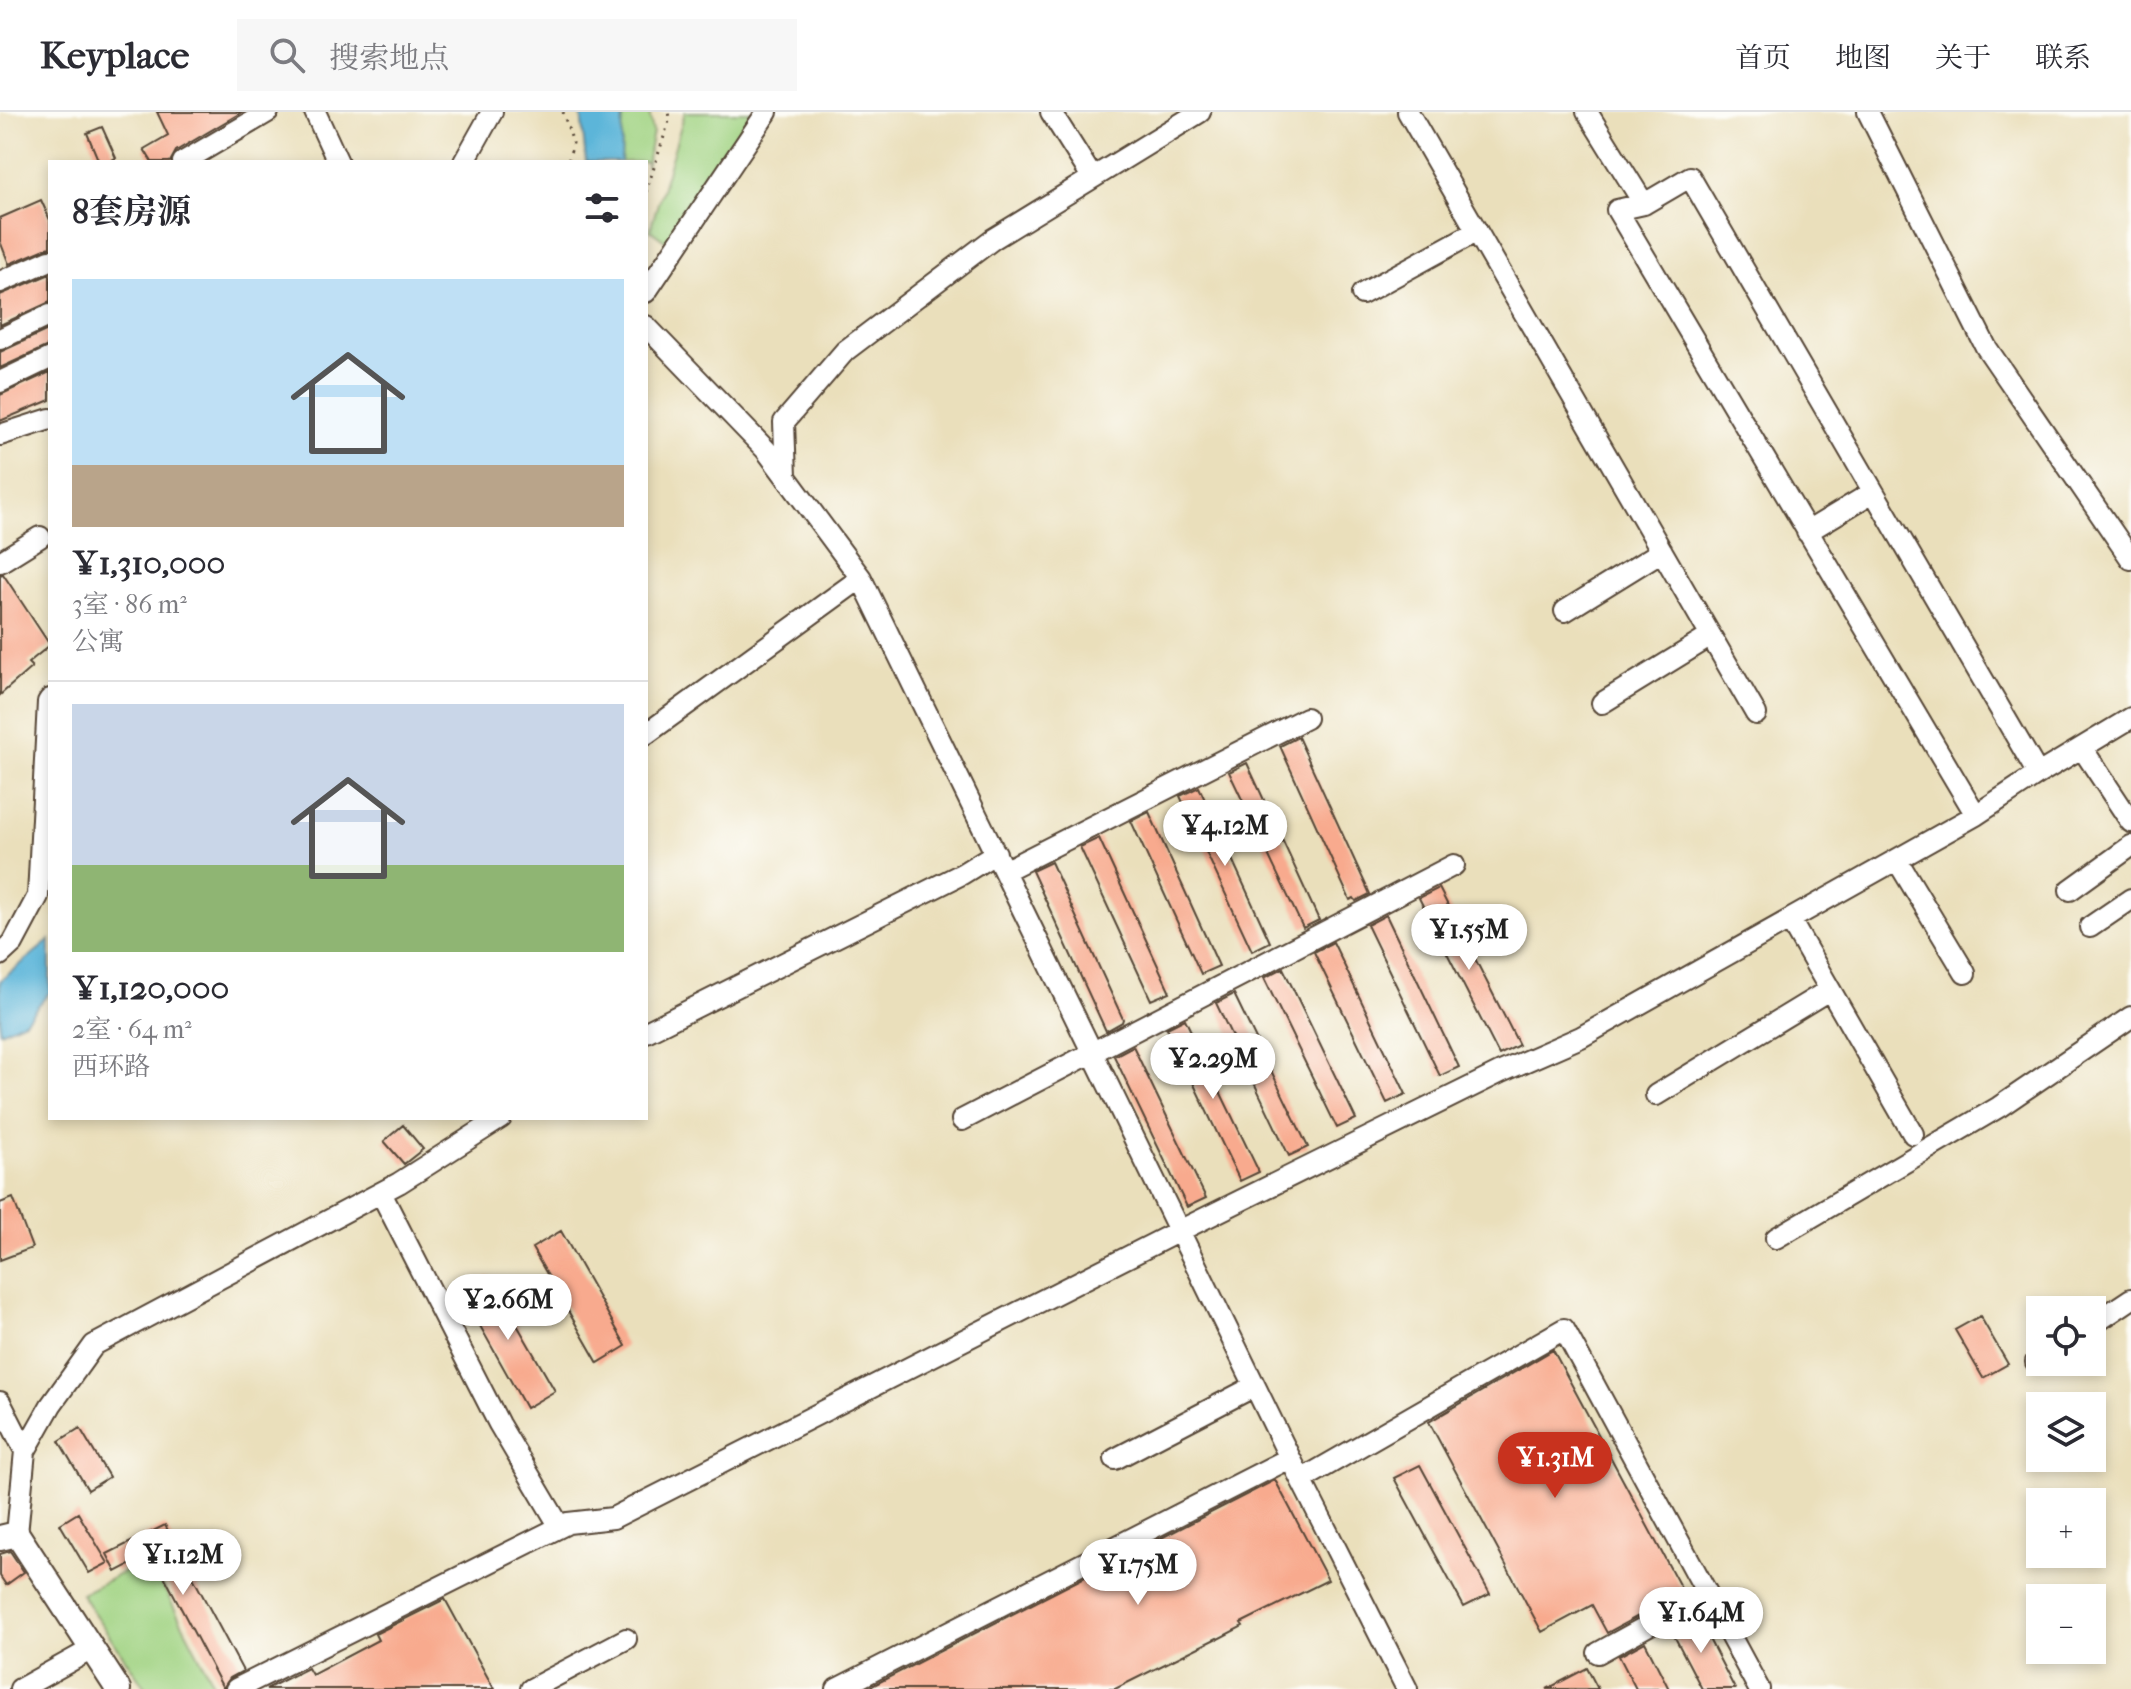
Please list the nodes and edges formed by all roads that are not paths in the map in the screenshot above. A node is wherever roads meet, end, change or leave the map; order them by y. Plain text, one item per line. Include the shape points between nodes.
1 (268, 112) edge
2 (315, 112) edge
3 (492, 112) edge
4 (767, 112) edge
5 (1051, 112) edge
6 (1200, 112) edge
7 (1408, 112) edge
8 (1587, 112) edge
9 (1868, 112) edge
10 (186, 160) edge
11 (337, 160) edge
12 (465, 160) edge
13 (1092, 177) junction
14 (1644, 204) junction
15 (1477, 231) junction
16 (48, 261) edge
17 (0, 282) edge
18 (648, 289) edge
19 (1362, 294) dead end
20 (48, 316) edge
21 (648, 328) edge
22 (0, 339) edge
23 (48, 359) edge
24 (0, 382) edge
25 (48, 420) edge
26 (0, 435) edge
27 (786, 476) junction
28 (1873, 492) junction
29 (1807, 532) junction
30 (40, 537) dead end
31 (1662, 551) junction
32 (2131, 559) edge
33 (0, 562) edge
34 (861, 578) junction
35 (1565, 611) dead end
36 (1711, 636) junction
37 (48, 702) edge
38 (1602, 703) dead end
39 (1756, 714) dead end
40 (1306, 718) dead end
41 (2131, 718) edge
42 (648, 733) edge
43 (2082, 748) junction
44 (2038, 774) junction
45 (1976, 815) junction
46 (2131, 822) edge
47 (2131, 846) edge
48 (1897, 860) junction
49 (1000, 862) junction
50 (1454, 865) dead end
51 (2070, 890) dead end
52 (2131, 899) edge
53 (1790, 920) junction
54 (2090, 927) dead end
55 (0, 955) edge
56 (1965, 973) dead end
57 (1829, 990) junction
58 (2131, 1017) edge
59 (648, 1031) edge
60 (1093, 1054) junction
61 (1656, 1095) dead end
62 (498, 1120) edge
63 (962, 1120) dead end
64 (1913, 1134) dead end
65 (381, 1193) junction
66 (1179, 1231) junction
67 (1776, 1238) dead end
68 (2131, 1299) edge
69 (2106, 1316) edge
70 (1255, 1386) junction
71 (0, 1402) edge
72 (25, 1451) junction
73 (1290, 1458) junction
74 (1115, 1459) dead end
75 (1301, 1480) junction
76 (560, 1527) junction
77 (8, 1536) edge
78 (1707, 1593) junction
79 (626, 1639) dead end
80 (92, 1649) junction
81 (1598, 1653) dead end
82 (20, 1689) edge
83 (118, 1689) edge
84 (236, 1689) edge
85 (531, 1689) edge
86 (837, 1689) edge
87 (1407, 1689) edge
88 (1759, 1689) edge

1 - 10 street
2 - 11 street
3 - 12 street
4 - 18 street
5 - 13 street
6 - 13 street
7 - 15 street
8 - 14 street
9 - 32 street via 1986,347
13 - 27 street via 993,239 845,351 784,422
14 - 28 street via 1690,177
14 - 29 street via 1617,210
15 - 19 street
15 - 31 street
16 - 17 street
20 - 22 street
21 - 27 street
23 - 24 street
25 - 26 street
27 - 34 street
28 - 29 street
28 - 44 street
29 - 45 street
30 - 33 street
31 - 35 street
31 - 36 street
34 - 42 street
34 - 49 street
36 - 38 street
36 - 39 street
37 - 55 street via 38,896 13,943
40 - 49 street
41 - 43 street
43 - 44 street
43 - 46 street
44 - 45 street
45 - 48 street
47 - 51 street
48 - 53 street
48 - 56 street
49 - 59 street via 962,874
49 - 60 street
50 - 60 street
52 - 54 street
53 - 57 street
53 - 66 street via 1581,1037
57 - 61 street
57 - 64 street
58 - 67 street via 1999,1107
60 - 63 street
60 - 66 street
62 - 65 street
65 - 72 street via 94,1345
65 - 76 street via 499,1424
66 - 70 street
66 - 76 street via 613,1518
68 - 69 street
70 - 73 street
70 - 74 street
71 - 72 street
72 - 77 street
73 - 75 street
73 - 86 street
75 - 78 street via 1564,1329
75 - 87 street
76 - 84 street
77 - 80 main road
78 - 81 street
78 - 88 street
79 - 85 street
80 - 82 street
80 - 83 main road

